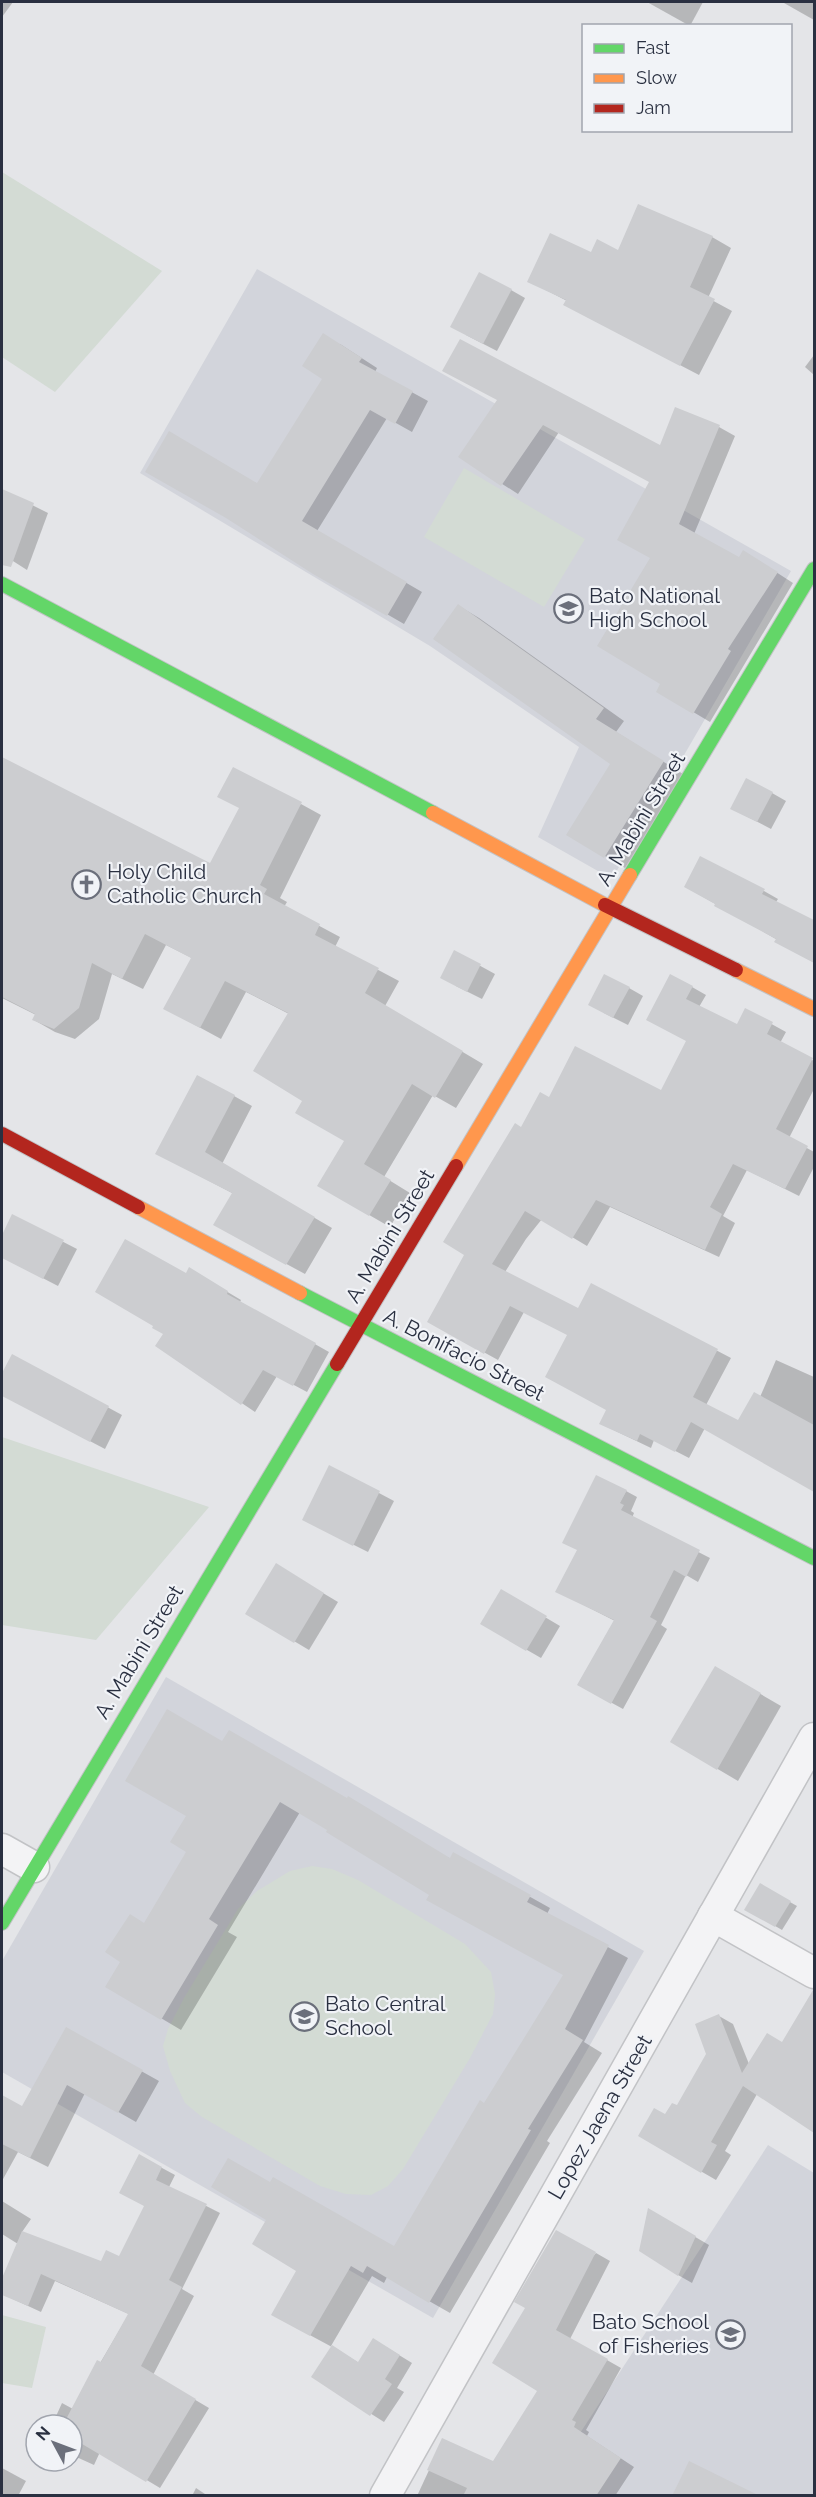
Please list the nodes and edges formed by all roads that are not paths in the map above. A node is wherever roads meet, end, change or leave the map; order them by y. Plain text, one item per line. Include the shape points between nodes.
1 (814, 570) edge
2 (2, 584) edge
3 (612, 908) junction
4 (814, 1009) edge
5 (2, 1134) edge
6 (361, 1326) junction
7 (814, 1558) edge
8 (814, 1738) edge
9 (2, 1849) edge
10 (34, 1867) junction
11 (713, 1916) junction
12 (2, 1923) edge
13 (814, 1973) edge
14 (385, 2496) edge

1 - 3 street, A. Mabini Street
2 - 3 street
3 - 4 street
3 - 6 street, A. Mabini Street
5 - 6 street, A. Bonifacio Street
6 - 7 street, A. Bonifacio Street
6 - 10 street, A. Mabini Street
8 - 11 street, Lopez Jaena Street
9 - 10 street
10 - 12 street, A. Mabini Street
11 - 13 street
11 - 14 street, Lopez Jaena Street

